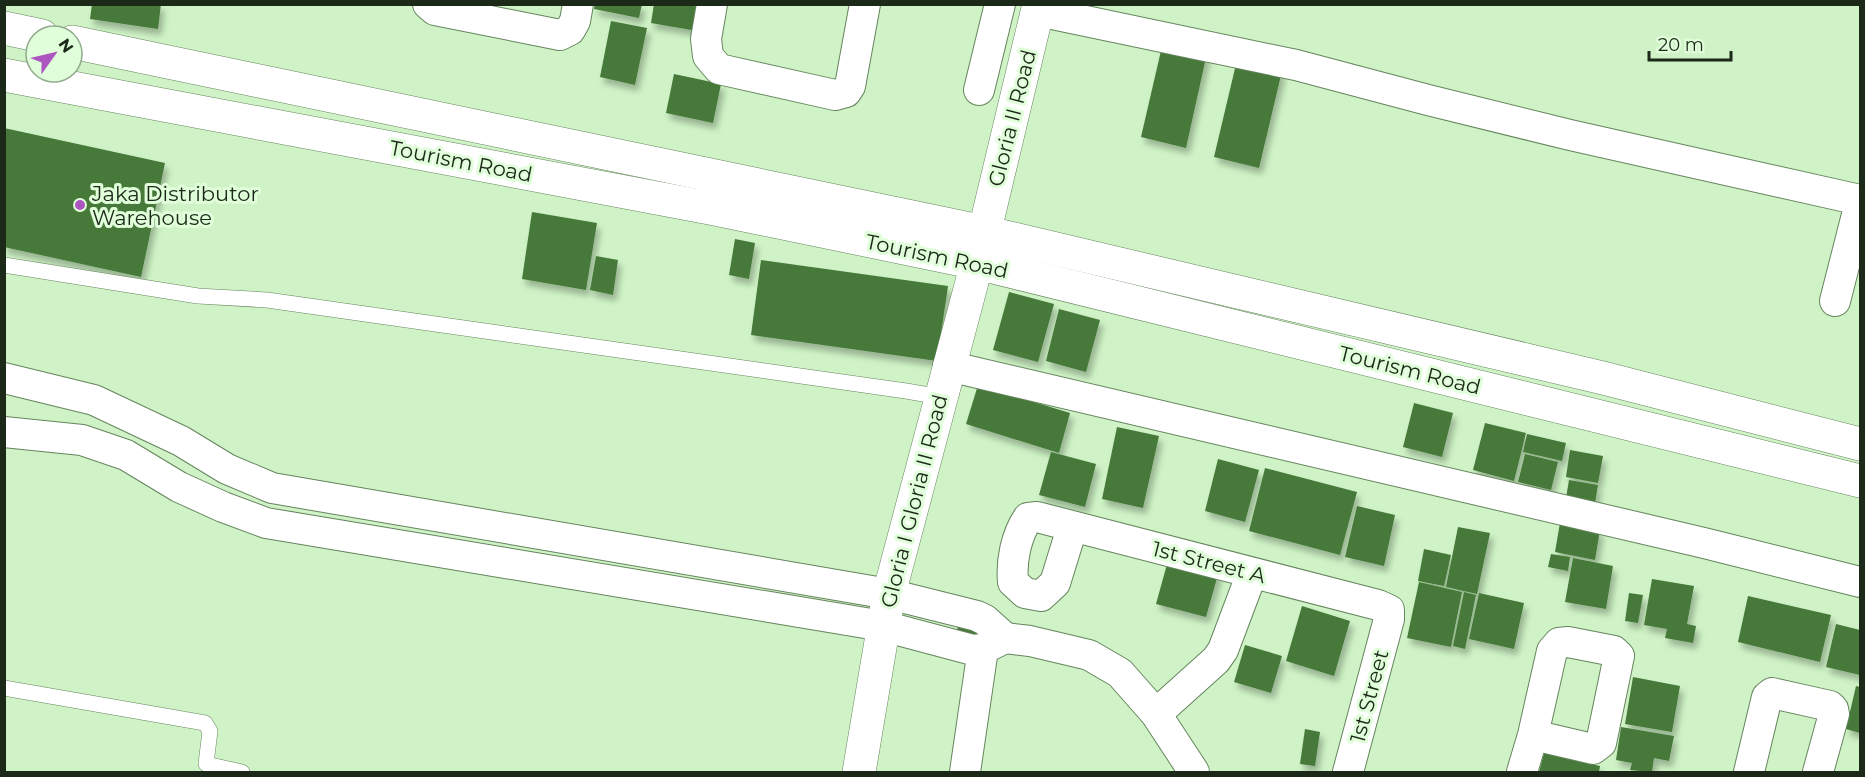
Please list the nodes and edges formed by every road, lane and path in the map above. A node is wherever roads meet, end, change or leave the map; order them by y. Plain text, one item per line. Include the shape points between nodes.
1 (578, 4) edge
2 (712, 4) edge
3 (865, 4) edge
4 (1000, 4) edge
5 (431, 7) edge
6 (1039, 8) edge
7 (4, 28) edge
8 (24, 32) edge
9 (84, 44) edge
10 (4, 75) edge
11 (979, 90) dead end
12 (1860, 201) edge
13 (984, 232) junction
14 (977, 263) junction
15 (4, 265) edge
16 (1835, 301) dead end
17 (948, 366) junction
18 (4, 378) edge
19 (941, 398) junction
20 (94, 400) junction
21 (4, 432) edge
22 (82, 440) junction
23 (1860, 444) edge
24 (1860, 481) edge
25 (1072, 528) junction
26 (1252, 573) junction
27 (1860, 582) edge
28 (889, 594) junction
29 (943, 608) junction
30 (1389, 619) joint
31 (883, 626) junction
32 (939, 641) junction
33 (994, 644) junction
34 (4, 688) edge
35 (1156, 714) junction
36 (1533, 735) junction
37 (242, 772) edge
38 (859, 772) edge
39 (965, 772) edge
40 (1194, 772) edge
41 (1348, 772) edge
42 (1522, 772) edge
43 (1749, 772) edge
44 (1818, 772) edge

1 - 5 street via 570,30 560,35
2 - 3 street via 706,39 708,56 719,69 835,95 846,92 850,86
4 - 11 street
6 - 12 street via 1296,65 1570,135
6 - 13 main road, Gloria II Road
7 - 8 main road
9 - 13 main road, Tourism Road
10 - 14 main road, Tourism Road via 710,208
12 - 16 street
13 - 14 main road, Gloria I Gloria II Road
13 - 23 main road, Tourism Road via 1603,378
14 - 17 main road, Gloria I Gloria II Road
14 - 24 main road, Tourism Road
15 - 19 lane via 198,296 267,300
17 - 19 main road, Gloria I Gloria II Road
17 - 27 street
18 - 20 street
19 - 28 main road, Gloria I Gloria II Road
20 - 22 street
20 - 28 street via 272,488
21 - 22 street
22 - 31 street via 126,454 179,487 266,523
25 - 25 street, 1st Street A via 1028,518 1012,566 1013,582 1025,593 1041,596 1055,583
25 - 26 street, 1st Street A
26 - 30 street, 1st Street A via 1378,605 1389,610
26 - 35 street via 1223,650
28 - 29 street
28 - 31 main road, Gloria I Gloria II Road
29 - 32 street
29 - 33 street via 985,620
30 - 41 street, 1st Street
31 - 32 street
31 - 38 main road, Gloria I Gloria II Road
32 - 33 street via 973,650
33 - 35 street via 1030,641 1089,655 1120,673
33 - 39 street
34 - 37 lane via 206,723 210,731 206,764
35 - 40 street
36 - 36 street via 1552,651 1559,643 1614,651 1619,656 1601,743 1593,749
36 - 42 street
43 - 44 street via 1767,697 1772,693 1833,709

